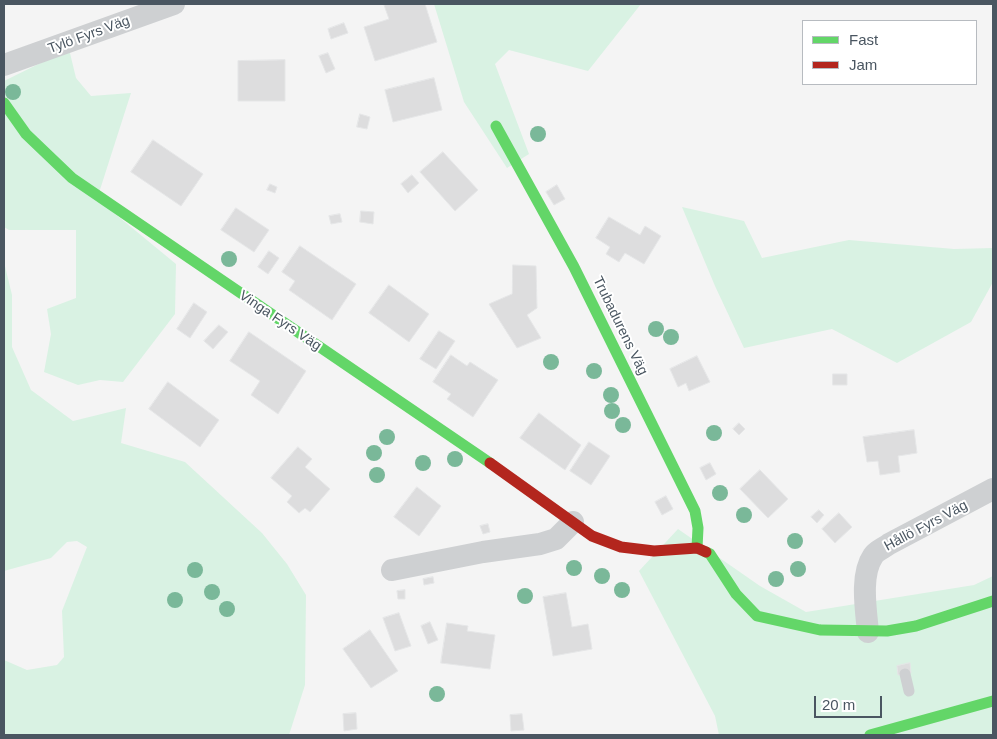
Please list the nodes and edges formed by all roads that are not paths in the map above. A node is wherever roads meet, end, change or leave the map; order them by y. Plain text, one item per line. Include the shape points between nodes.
1 (174, 4) edge
2 (4, 65) edge
3 (4, 102) edge
4 (496, 126) dead end
5 (993, 489) edge
6 (573, 522) junction
7 (697, 548) junction
8 (392, 570) dead end
9 (993, 601) edge
10 (868, 632) junction
11 (905, 674) dead end
12 (909, 691) dead end
13 (993, 701) edge
14 (870, 735) edge

1 - 2 street, Tylö Fyrs Väg
3 - 6 street, Vinga Fyrs Väg via 16,124 72,178
4 - 7 street, Trubadurens Väg via 574,267 695,511
5 - 10 street, Hållö Fyrs Väg via 873,555 866,583
6 - 7 street, Vinga Fyrs Väg via 592,536 621,547 654,551
6 - 8 street via 556,540
7 - 10 street via 710,554 736,594 757,616 820,630
9 - 10 street via 916,626
11 - 12 lane
13 - 14 street

